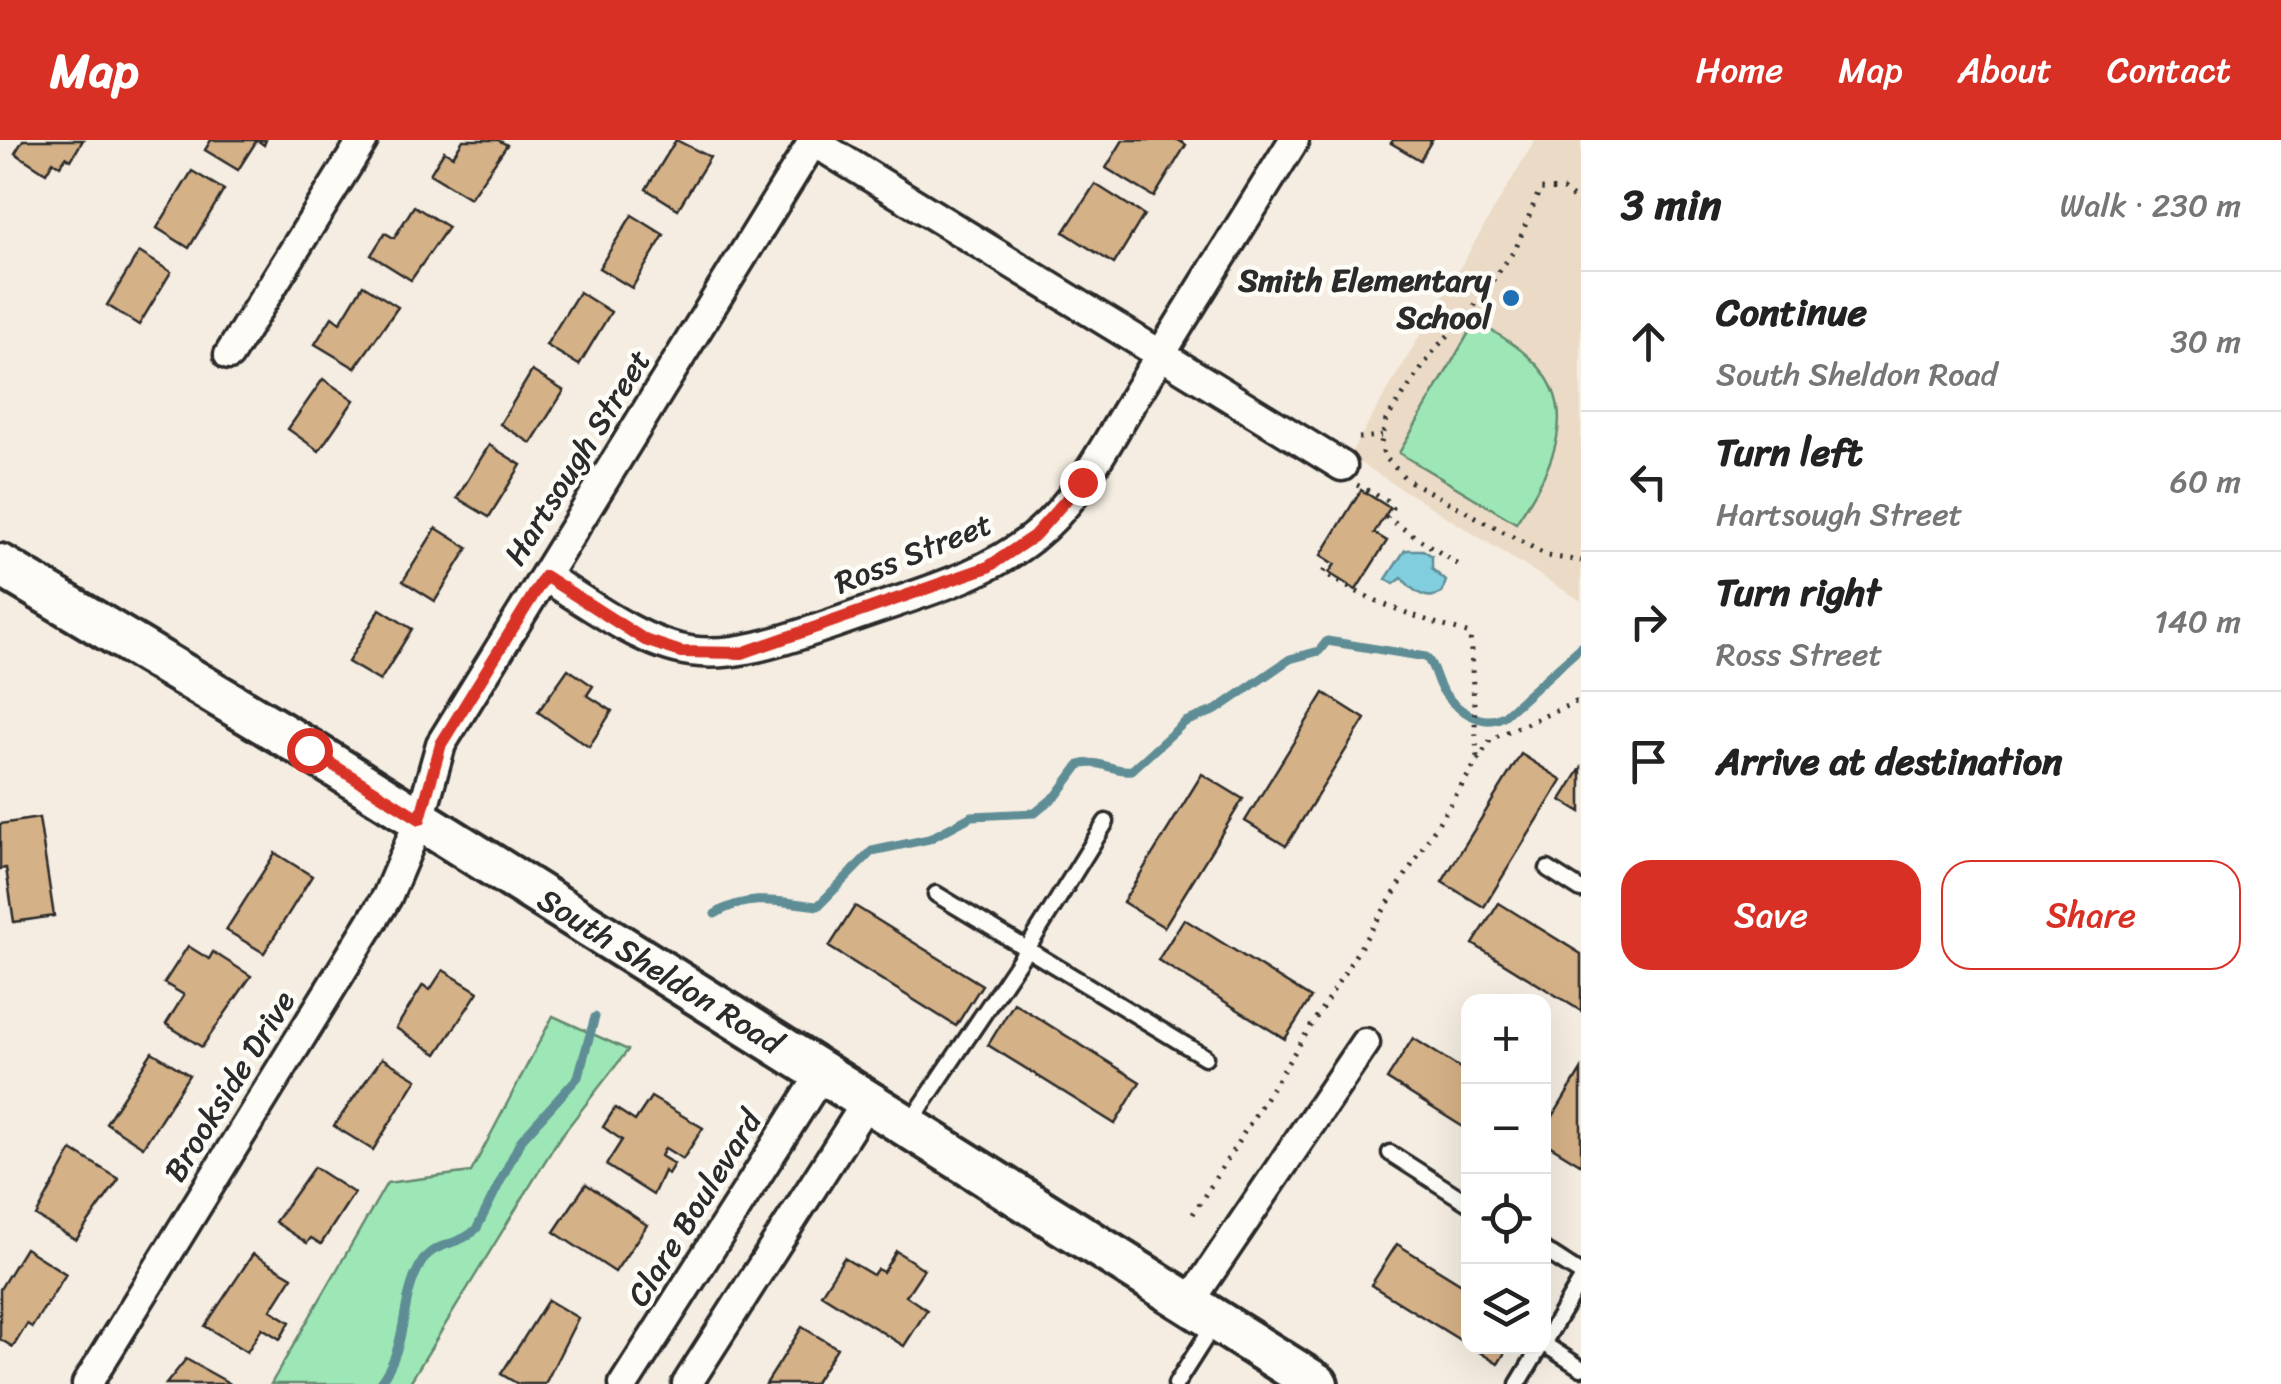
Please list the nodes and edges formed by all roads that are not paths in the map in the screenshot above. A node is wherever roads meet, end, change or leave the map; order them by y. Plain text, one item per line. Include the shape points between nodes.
1 (362, 140) edge
2 (1294, 140) edge
3 (813, 141) edge
4 (229, 355) dead end
5 (1160, 355) junction
6 (1348, 475) road end
7 (0, 564) edge
8 (545, 576) junction
9 (420, 819) junction
10 (1106, 822) dead end
11 (1548, 870) dead end
12 (1581, 890) edge
13 (936, 894) dead end
14 (1028, 949) junction
15 (1366, 1043) dead end
16 (1205, 1057) dead end
17 (824, 1070) junction
18 (868, 1100) junction
19 (907, 1126) junction
20 (1390, 1153) dead end
21 (1461, 1198) edge
22 (1551, 1255) edge
23 (1581, 1277) edge
24 (1202, 1312) junction
25 (1551, 1330) edge
26 (1551, 1349) edge
27 (1537, 1354) edge
28 (1581, 1368) edge
29 (87, 1384) edge
30 (624, 1384) edge
31 (687, 1384) edge
32 (1176, 1384) edge
33 (1317, 1384) edge
34 (1518, 1384) edge

1 - 4 street
2 - 5 street, Ross Street
3 - 5 street
3 - 8 street, Hartsough Street
5 - 6 street
5 - 8 street, Ross Street via 1060,511 1012,553 945,584 764,648 719,656 645,640
7 - 9 main road, South Sheldon Road
8 - 9 street, Hartsough Street via 441,744
9 - 17 main road, South Sheldon Road
9 - 29 street, Brookside Drive via 387,896
10 - 14 lane
11 - 12 lane
13 - 14 lane
14 - 16 lane
14 - 19 lane
15 - 24 street
17 - 18 main road, South Sheldon Road
17 - 30 street, Clare Boulevard
18 - 19 main road, South Sheldon Road
18 - 31 street
19 - 24 main road, South Sheldon Road
20 - 21 lane
22 - 23 lane
23 - 25 lane
24 - 32 lane
24 - 33 main road, South Sheldon Road
26 - 28 lane
27 - 34 lane

